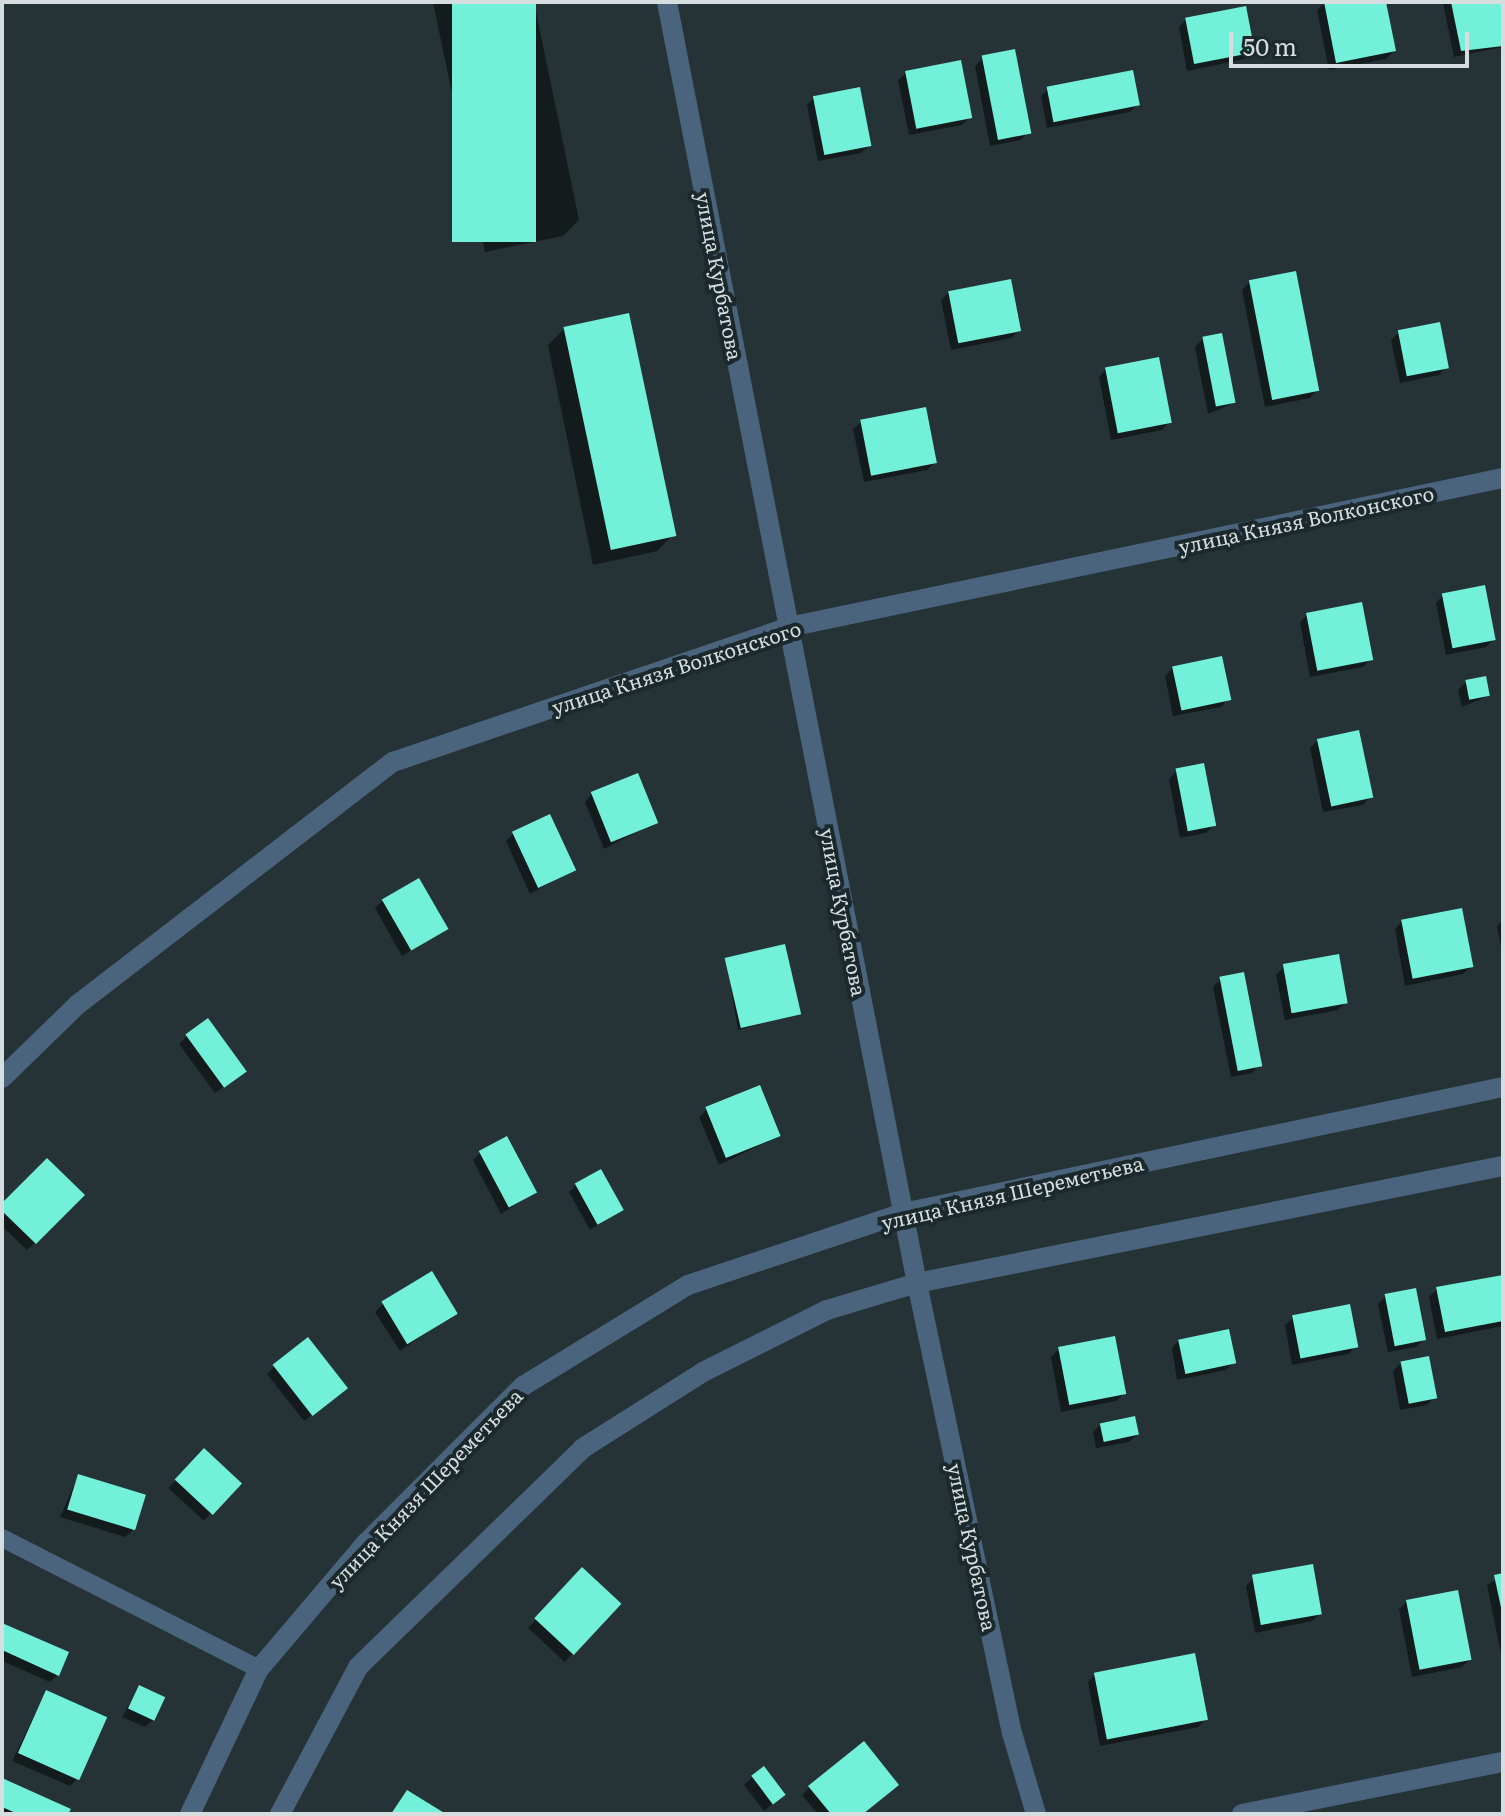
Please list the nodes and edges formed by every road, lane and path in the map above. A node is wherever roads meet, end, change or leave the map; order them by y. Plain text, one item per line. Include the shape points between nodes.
1 (674, 3) edge
2 (1503, 478) edge
3 (789, 627) junction
4 (2, 1078) edge
5 (1503, 1087) edge
6 (1503, 1166) edge
7 (903, 1213) junction
8 (917, 1283) junction
9 (2, 1538) edge
10 (259, 1669) junction
11 (1503, 1762) edge
12 (190, 1814) edge
13 (280, 1814) edge
14 (1036, 1814) edge
15 (1242, 1814) edge

1 - 3 street, улица Курбатова
2 - 3 street, улица Князя Волконского
3 - 4 street, улица Князя Волконского via 393,762 77,1005
3 - 7 street, улица Курбатова
5 - 7 street, улица Князя Шереметьева
6 - 8 street
7 - 8 street, улица Курбатова
7 - 10 street, улица Князя Шереметьева via 688,1285 523,1386 366,1543
8 - 13 street via 827,1310 730,1358 583,1448 358,1667
8 - 14 street, улица Курбатова via 1012,1733
9 - 10 lane
10 - 12 street, улица Князя Шереметьева
11 - 15 street

